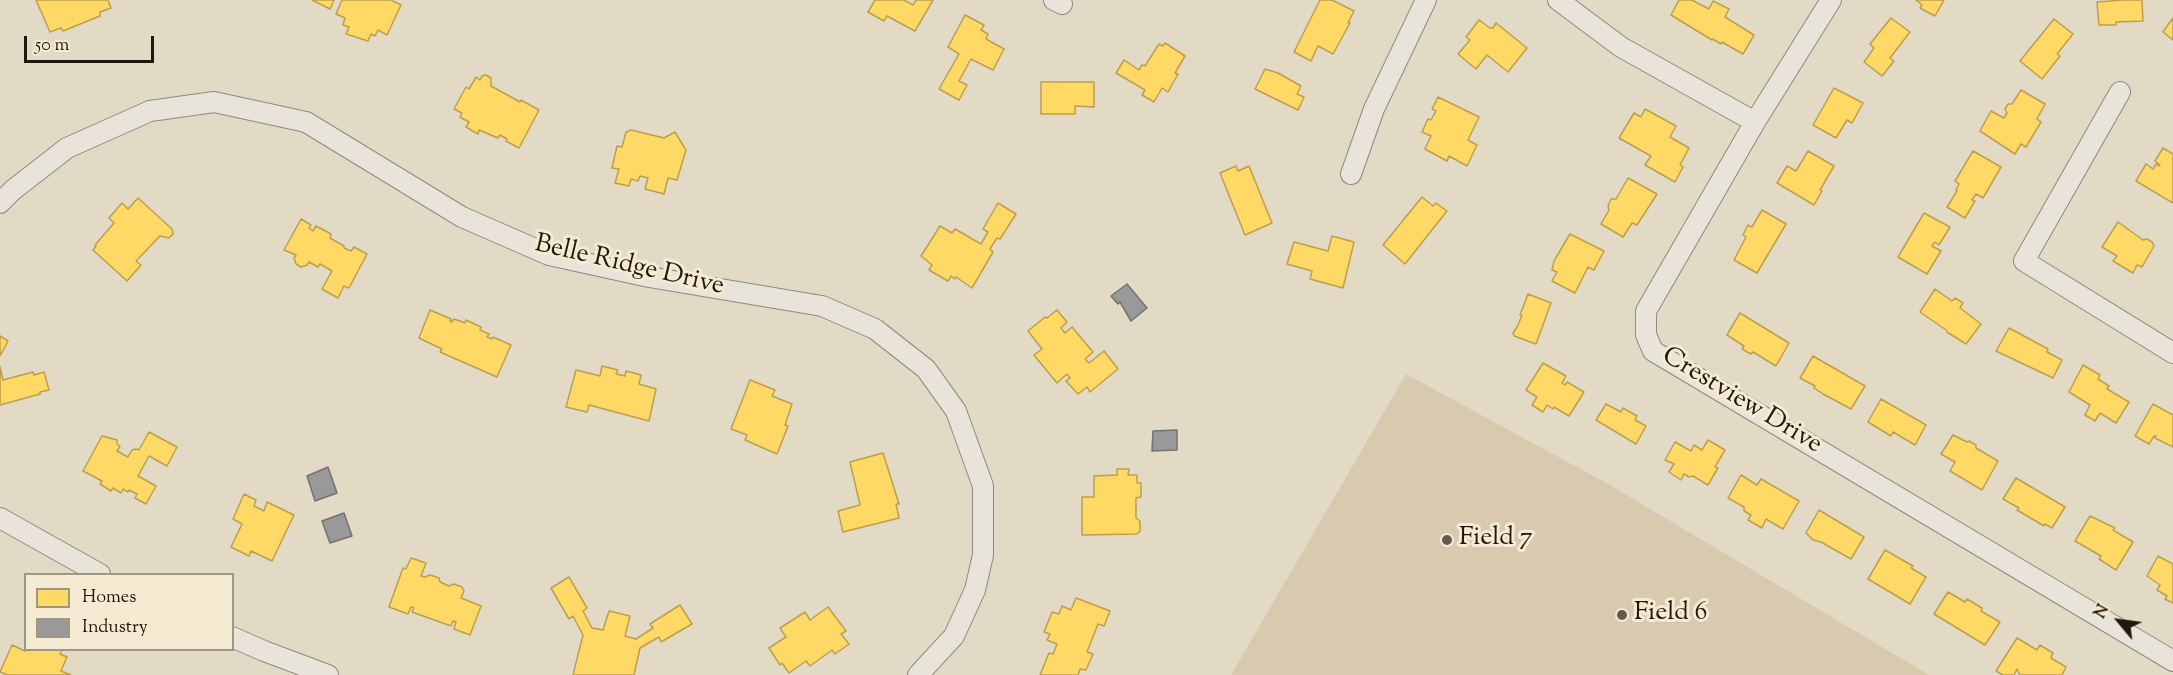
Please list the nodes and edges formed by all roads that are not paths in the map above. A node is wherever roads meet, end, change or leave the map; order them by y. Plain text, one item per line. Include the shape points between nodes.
1 (1426, 0) edge
2 (1558, 0) edge
3 (1831, 0) edge
4 (2120, 92) dead end
5 (1755, 122) junction
6 (1351, 174) dead end
7 (0, 203) edge
8 (2173, 353) edge
9 (0, 518) edge
10 (98, 573) edge
11 (234, 638) edge
12 (2173, 662) edge
13 (328, 675) edge
14 (918, 675) edge

1 - 6 street via 1374,109
2 - 5 street via 1621,47
3 - 5 street, Crestview Drive
4 - 8 street via 2024,261
5 - 12 street, Crestview Drive via 1646,311 1647,335 1653,351
7 - 14 street, Belle Ridge Drive via 67,148 150,111 214,102 306,122 462,217 549,255 648,277 822,306 875,329 926,369 956,411 983,486 983,555 975,590 954,636
9 - 10 street
11 - 13 street

